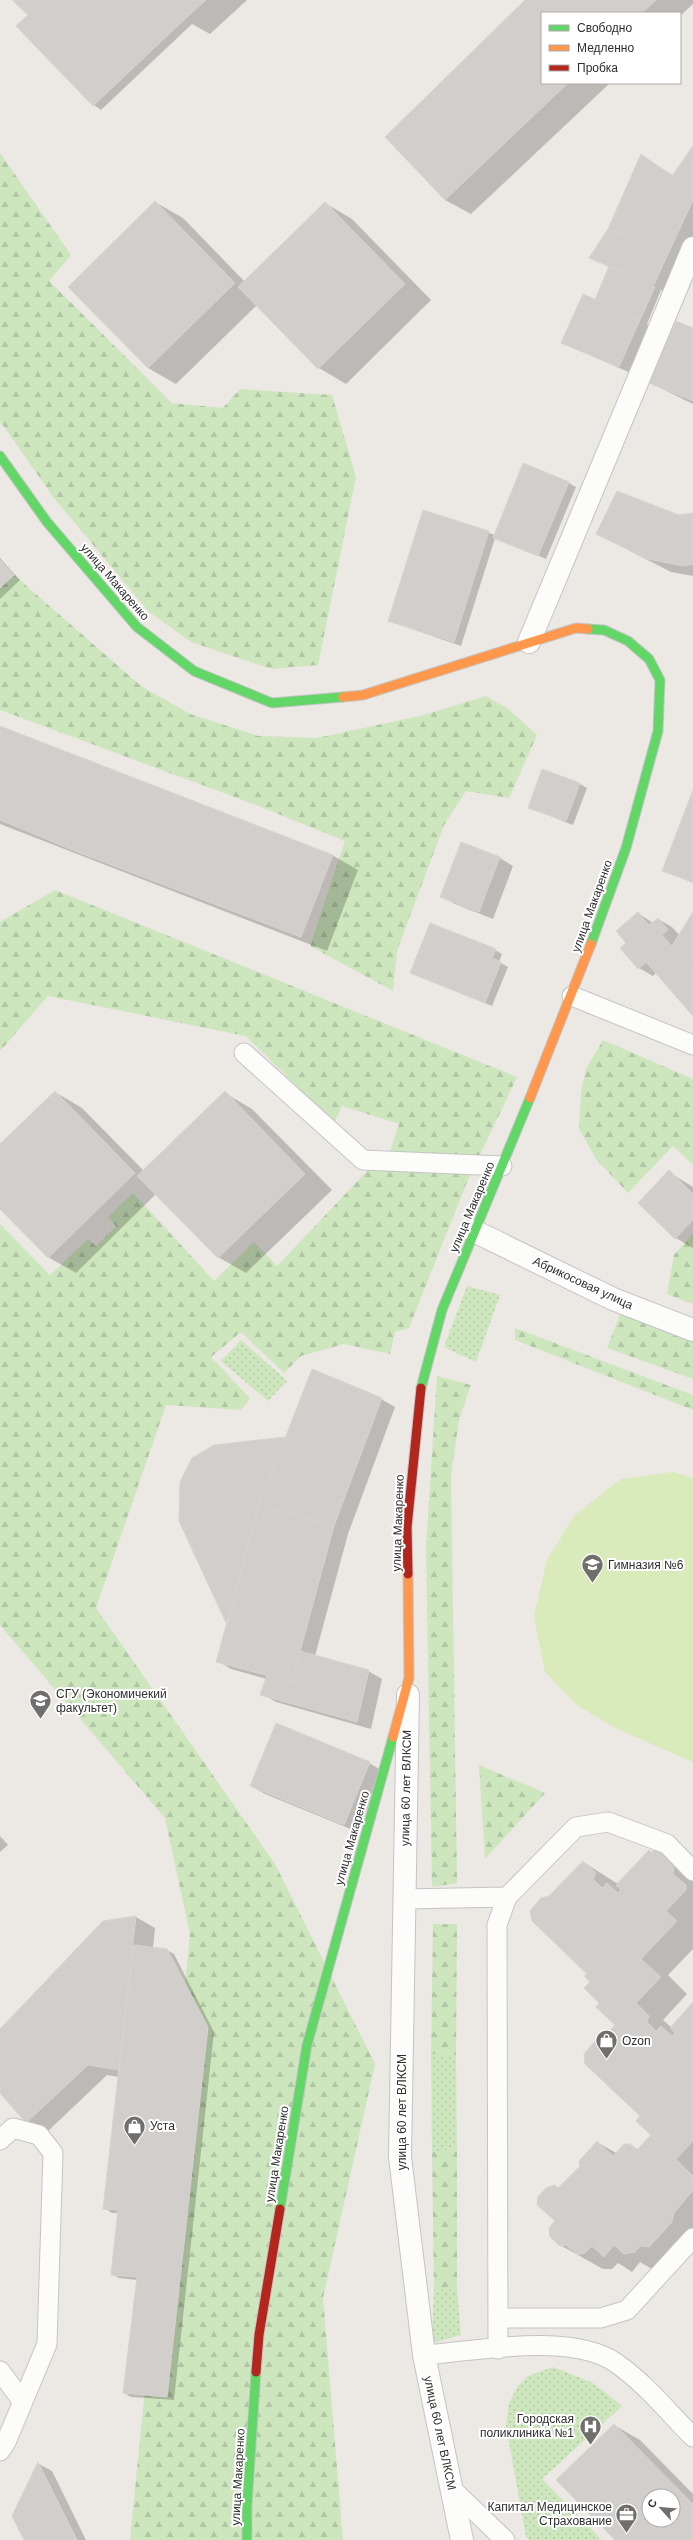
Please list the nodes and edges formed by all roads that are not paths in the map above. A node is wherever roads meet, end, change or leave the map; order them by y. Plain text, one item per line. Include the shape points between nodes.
1 (693, 248) edge
2 (0, 456) edge
3 (529, 642) junction
4 (572, 996) junction
5 (693, 1045) edge
6 (244, 1053) dead end
7 (502, 1166) junction
8 (474, 1231) junction
9 (693, 1330) edge
10 (408, 1678) junction
11 (693, 1871) edge
12 (508, 1898) junction
13 (404, 1899) junction
14 (0, 2140) edge
15 (693, 2238) edge
16 (498, 2318) junction
17 (498, 2349) junction
18 (424, 2355) junction
19 (0, 2371) edge
20 (23, 2402) junction
21 (693, 2437) edge
22 (0, 2452) edge
23 (453, 2490) junction
24 (247, 2540) edge
25 (462, 2540) edge
26 (505, 2540) edge

1 - 3 street
2 - 3 street, улица Макаренко via 47,522 137,627 194,671 272,703 364,695
3 - 4 street, улица Макаренко via 576,628 604,630 628,640 644,654 660,680 661,702 656,738 626,848
4 - 5 lane
4 - 7 street, улица Макаренко
6 - 7 lane via 363,1160
7 - 8 street, улица Макаренко
8 - 9 street, Абрикосовая улица via 613,1299
8 - 10 street, улица Макаренко via 442,1310 418,1403 407,1527
10 - 13 street, улица 60 лет ВЛКСМ
10 - 24 street, улица Макаренко via 306,2045 259,2335 247,2505
11 - 12 lane via 667,1844 608,1822 576,1827
12 - 13 lane
12 - 16 lane via 497,1925
13 - 18 street, улица 60 лет ВЛКСМ via 400,2157
14 - 20 lane via 13,2128 39,2135 53,2153 47,2344
15 - 16 lane via 627,2310 601,2318
16 - 17 lane
17 - 18 lane
17 - 21 lane via 542,2345 586,2350 615,2363
18 - 23 street, улица 60 лет ВЛКСМ
19 - 20 lane
20 - 22 lane
23 - 25 street, улица 60 лет ВЛКСМ
23 - 26 lane

